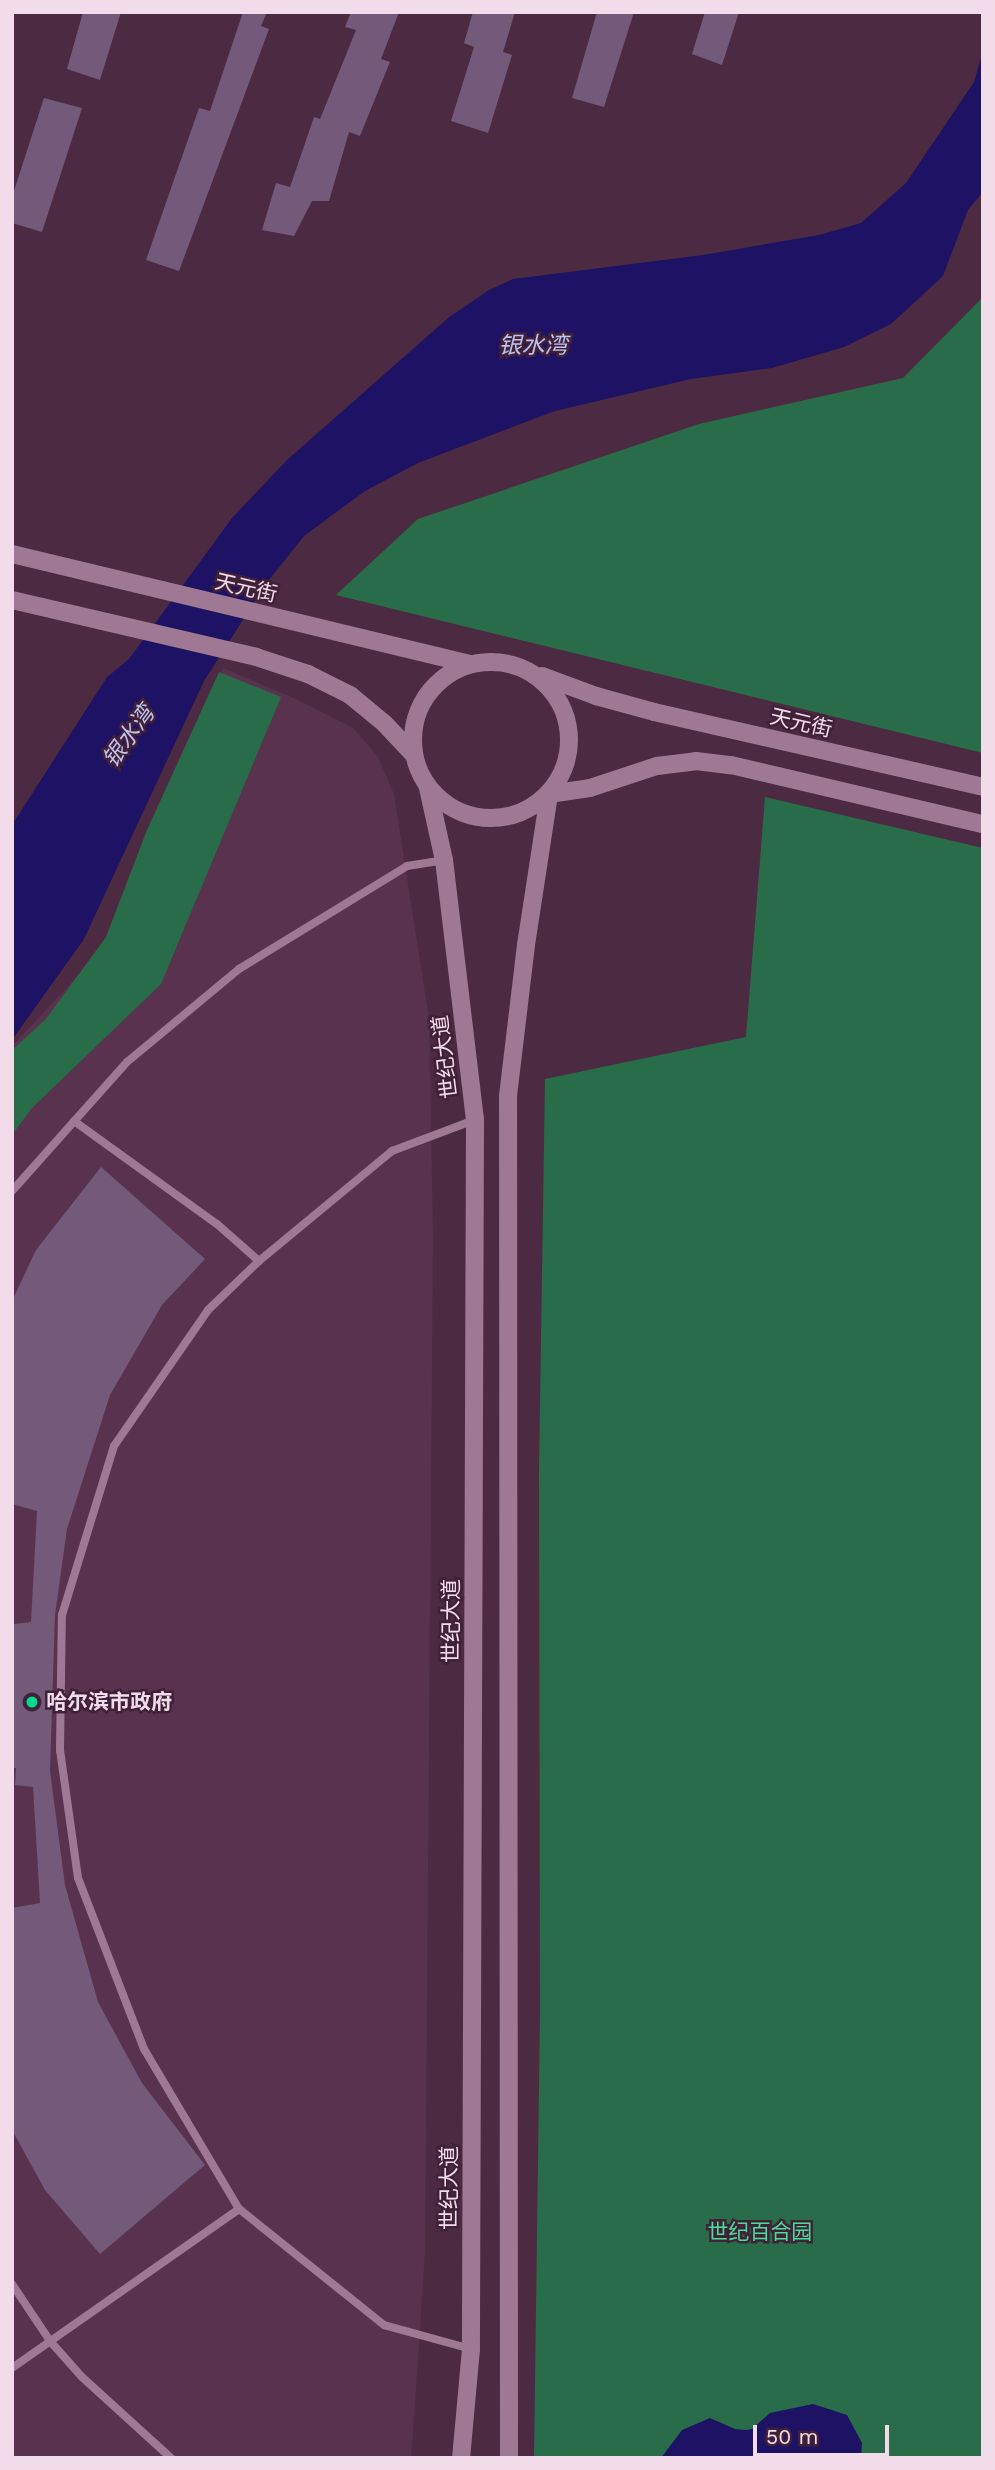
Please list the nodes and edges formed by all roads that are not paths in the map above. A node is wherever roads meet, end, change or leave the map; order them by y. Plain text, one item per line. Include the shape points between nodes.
1 (12, 554) edge
2 (12, 600) edge
3 (471, 664) junction
4 (532, 672) junction
5 (414, 755) junction
6 (983, 787) edge
7 (429, 788) junction
8 (549, 794) junction
9 (983, 824) edge
10 (444, 860) junction
11 (475, 1119) junction
12 (74, 1121) junction
13 (12, 1191) edge
14 (259, 1261) junction
15 (239, 2209) junction
16 (12, 2284) edge
17 (50, 2341) junction
18 (471, 2349) junction
19 (12, 2368) edge
20 (171, 2458) edge
21 (461, 2458) edge
22 (509, 2458) edge

1 - 3 main road, 天元街
2 - 5 main road via 256,657 308,674 350,695
3 - 4 main road via 492,661
3 - 5 main road via 448,674 430,690 417,712
4 - 6 main road, 天元街 via 654,712
4 - 8 main road via 550,687 569,729 569,752
5 - 7 main road
7 - 8 main road via 445,804 487,819 510,817
7 - 10 main road, 世纪大道
8 - 9 main road via 590,788 657,766 696,761 731,765
8 - 22 main road via 508,1097
10 - 11 main road, 世纪大道
10 - 12 lane via 407,866 239,969 127,1062
11 - 14 lane via 392,1151
11 - 18 main road, 世纪大道
12 - 13 lane
12 - 14 lane via 217,1224
14 - 15 lane via 208,1310 114,1446 62,1615 60,1750 78,1878 144,2049
15 - 17 lane
15 - 18 lane via 384,2325
16 - 17 lane
17 - 19 lane
17 - 20 lane via 82,2377
18 - 21 main road, 世纪大道

